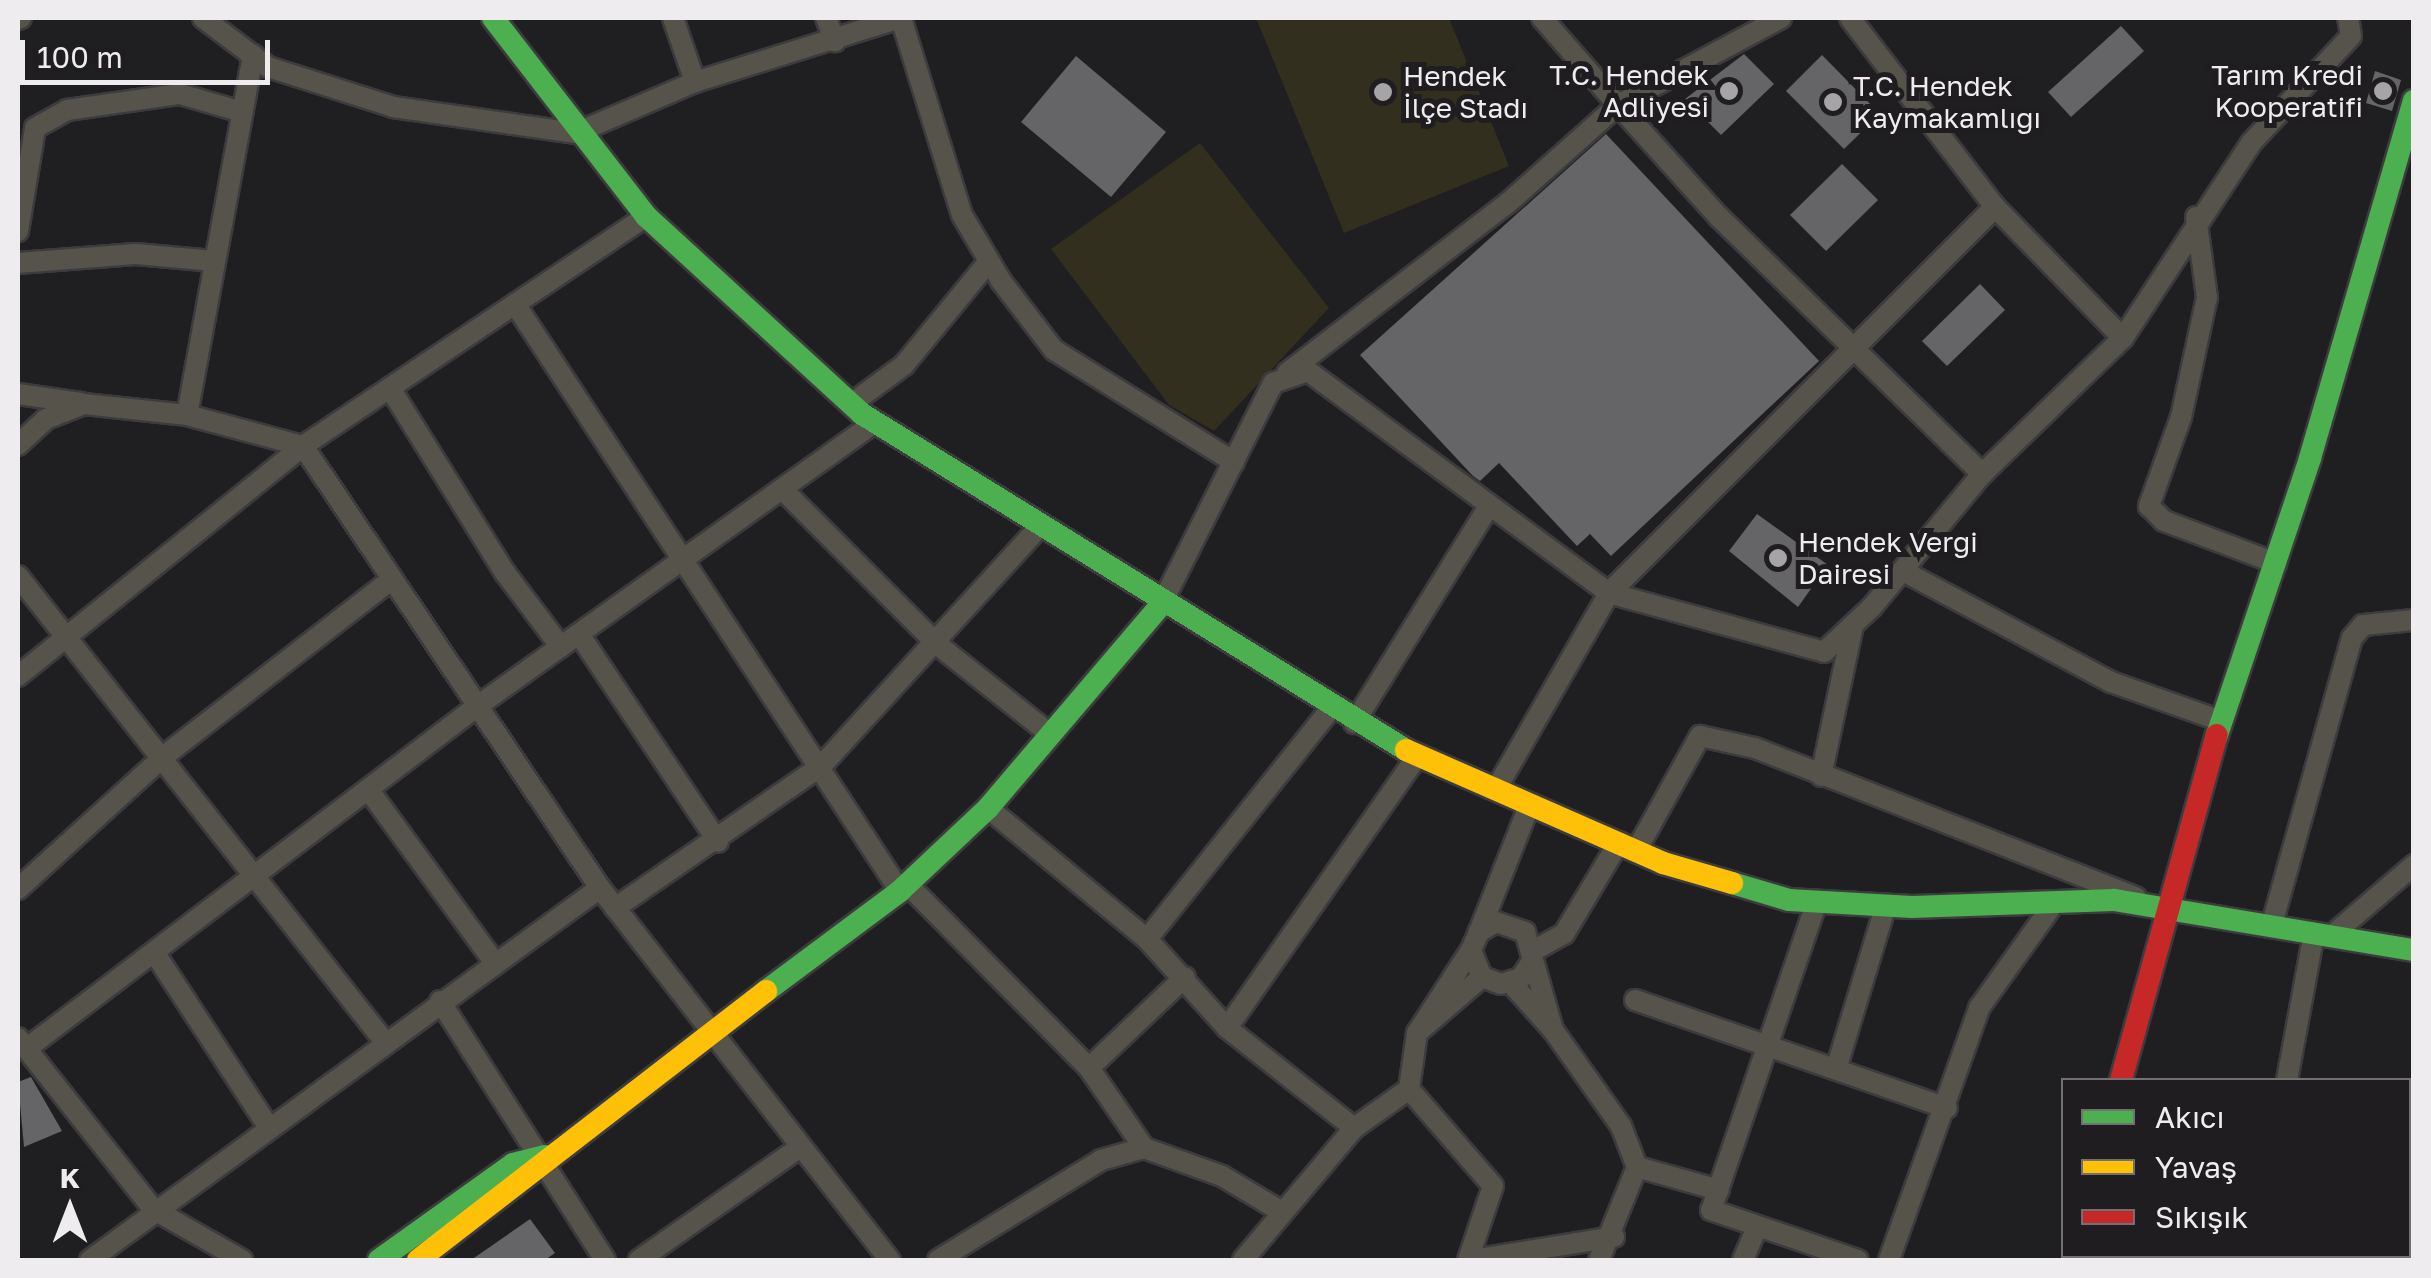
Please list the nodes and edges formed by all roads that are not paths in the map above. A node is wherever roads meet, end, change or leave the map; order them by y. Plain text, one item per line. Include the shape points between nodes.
1 (204, 18) edge
2 (493, 18) edge
3 (673, 18) edge
4 (826, 18) edge
5 (1542, 18) edge
6 (1781, 18) edge
7 (1850, 18) edge
8 (2348, 18) edge
9 (835, 41) junction
10 (253, 55) junction
11 (695, 82) junction
12 (2414, 101) edge
13 (1618, 105) junction
14 (242, 112) junction
15 (576, 133) junction
16 (2390, 169) junction
17 (2414, 178) edge
18 (1996, 207) junction
19 (646, 216) junction
20 (2196, 217) junction
21 (18, 231) edge
22 (214, 261) junction
23 (990, 261) junction
24 (18, 263) edge
25 (514, 304) junction
26 (2123, 338) junction
27 (1854, 343) junction
28 (1274, 383) junction
29 (390, 388) junction
30 (18, 394) edge
31 (84, 404) junction
32 (851, 404) junction
33 (187, 415) junction
34 (875, 422) junction
35 (18, 446) edge
36 (303, 446) junction
37 (1234, 462) junction
38 (1982, 474) junction
39 (782, 489) junction
40 (1488, 508) junction
41 (1039, 527) junction
42 (682, 562) junction
43 (2276, 562) junction
44 (1903, 571) junction
45 (18, 576) edge
46 (392, 580) junction
47 (1609, 593) junction
48 (1161, 606) junction
49 (2414, 620) edge
50 (1853, 626) junction
51 (66, 634) junction
52 (570, 640) junction
53 (938, 645) junction
54 (18, 676) edge
55 (476, 707) junction
56 (1330, 710) junction
57 (2221, 722) junction
58 (1354, 723) junction
59 (1051, 735) junction
60 (164, 756) junction
61 (1417, 757) junction
62 (822, 765) junction
63 (1821, 776) junction
64 (368, 789) junction
65 (1496, 789) junction
66 (1530, 804) junction
67 (988, 808) junction
68 (718, 842) junction
69 (1627, 846) junction
70 (2414, 865) edge
71 (254, 876) junction
72 (904, 887) junction
73 (18, 888) edge
74 (600, 888) junction
75 (1817, 901) junction
76 (2054, 902) junction
77 (1886, 906) junction
78 (615, 908) junction
79 (2169, 911) junction
80 (2272, 924) junction
81 (2322, 935) junction
82 (1147, 940) junction
83 (1475, 941) junction
84 (2414, 950) edge
85 (154, 952) junction
86 (1533, 956) junction
87 (494, 963) junction
88 (1186, 976) junction
89 (1482, 977) junction
90 (1511, 983) junction
91 (1636, 1000) dead end
92 (440, 1002) junction
93 (1227, 1028) junction
94 (1553, 1030) junction
95 (1417, 1033) junction
96 (708, 1036) junction
97 (384, 1041) junction
98 (1772, 1041) junction
99 (22, 1043) edge
100 (1838, 1066) junction
101 (1090, 1068) junction
102 (2122, 1078) edge
103 (2287, 1078) edge
104 (1409, 1089) junction
105 (1947, 1108) junction
106 (268, 1126) junction
107 (1354, 1128) junction
108 (799, 1148) junction
109 (1144, 1148) junction
110 (545, 1156) junction
111 (1637, 1167) junction
112 (1719, 1190) junction
113 (154, 1209) junction
114 (1280, 1210) junction
115 (1756, 1230) junction
116 (1614, 1237) junction
117 (90, 1260) edge
118 (242, 1260) edge
119 (379, 1260) edge
120 (418, 1260) edge
121 (605, 1260) edge
122 (639, 1260) edge
123 (890, 1260) edge
124 (938, 1260) edge
125 (1243, 1260) edge
126 (1470, 1260) edge
127 (1599, 1260) edge
128 (1742, 1260) edge
129 (1858, 1260) edge
130 (1889, 1260) edge

1 - 10 street
2 - 15 main road
3 - 11 street
4 - 9 street
5 - 13 street
6 - 13 street
7 - 18 street
8 - 20 street via 2351,36 2292,92
9 - 11 street
9 - 23 street via 901,18 962,215
10 - 14 street
10 - 15 street via 394,106
11 - 15 street
12 - 16 main road
13 - 27 street via 1719,217
13 - 28 street via 1508,204
14 - 21 street via 180,94 68,110 35,128
14 - 22 street
15 - 19 main road
16 - 17 street
16 - 43 main road
18 - 26 street
18 - 27 street
19 - 25 street
19 - 32 main road
20 - 26 street
20 - 43 street via 2208,297 2181,416 2149,506 2164,522
22 - 24 street via 136,254
22 - 33 street
23 - 32 street via 904,365
23 - 37 street via 1054,350
25 - 29 street
25 - 42 street
26 - 38 street
27 - 38 street
27 - 47 street
28 - 37 street
28 - 40 street via 1308,372
29 - 36 street
29 - 52 street via 506,574
30 - 31 street
31 - 33 street
31 - 35 street via 46,419
32 - 34 main road
33 - 36 street
34 - 39 street
34 - 41 main road
36 - 46 street
36 - 51 street
37 - 48 street
38 - 44 street
39 - 42 street
39 - 53 street
40 - 47 street
40 - 58 street
41 - 48 main road
41 - 53 street
42 - 52 street
42 - 62 street
43 - 57 main road
44 - 50 street
44 - 57 street via 2111,682
45 - 51 street
46 - 55 street
46 - 60 street
47 - 50 street via 1824,652
47 - 65 street
48 - 56 main road
48 - 59 main road
49 - 80 street via 2364,625 2352,638
50 - 63 street
51 - 54 street
51 - 60 street
52 - 55 street
52 - 68 street
53 - 59 street
53 - 62 street
55 - 64 street
55 - 74 street
56 - 58 main road
56 - 82 street
57 - 79 main road
58 - 61 main road
59 - 67 main road
60 - 71 street
60 - 73 street
61 - 65 main road
61 - 93 street
62 - 68 street
62 - 72 street
63 - 69 street via 1700,736
63 - 79 street
64 - 71 street
64 - 87 street
65 - 66 main road
66 - 69 main road
66 - 83 street
67 - 72 main road
67 - 82 street
68 - 78 street
69 - 75 main road
69 - 86 street via 1564,934
70 - 81 street
71 - 85 street
71 - 97 street
72 - 96 main road
72 - 101 street
74 - 78 street
74 - 87 street
75 - 77 main road
75 - 98 street
76 - 77 main road
76 - 79 main road via 2114,900
76 - 105 street via 1979,1008
77 - 100 street
78 - 96 street
79 - 80 main road
79 - 102 main road
80 - 81 main road
81 - 84 main road
81 - 103 street
82 - 88 street
83 - 86 street via 1496,922 1516,925
83 - 89 street
83 - 95 street
85 - 99 street
85 - 106 street
86 - 90 street
86 - 94 street
87 - 92 street
88 - 93 street
88 - 101 street
89 - 90 street
89 - 95 street
90 - 94 street
91 - 98 street
92 - 97 street
92 - 110 street
93 - 107 street
94 - 111 street via 1621,1126
95 - 104 street
96 - 108 street
96 - 110 main road
97 - 106 street
98 - 100 street
98 - 112 street
99 - 113 street
100 - 105 street
101 - 109 street
104 - 107 street
104 - 126 street via 1492,1186
105 - 130 street
106 - 113 street
107 - 114 street
108 - 122 street
108 - 123 street
109 - 114 street via 1222,1176
109 - 124 street via 1101,1160
110 - 119 main road via 513,1164
110 - 120 main road
110 - 121 street
111 - 112 street
111 - 116 street
112 - 115 street via 1711,1210
113 - 117 street
113 - 118 street
114 - 125 street
115 - 128 street
115 - 129 street
116 - 126 street
116 - 127 street

